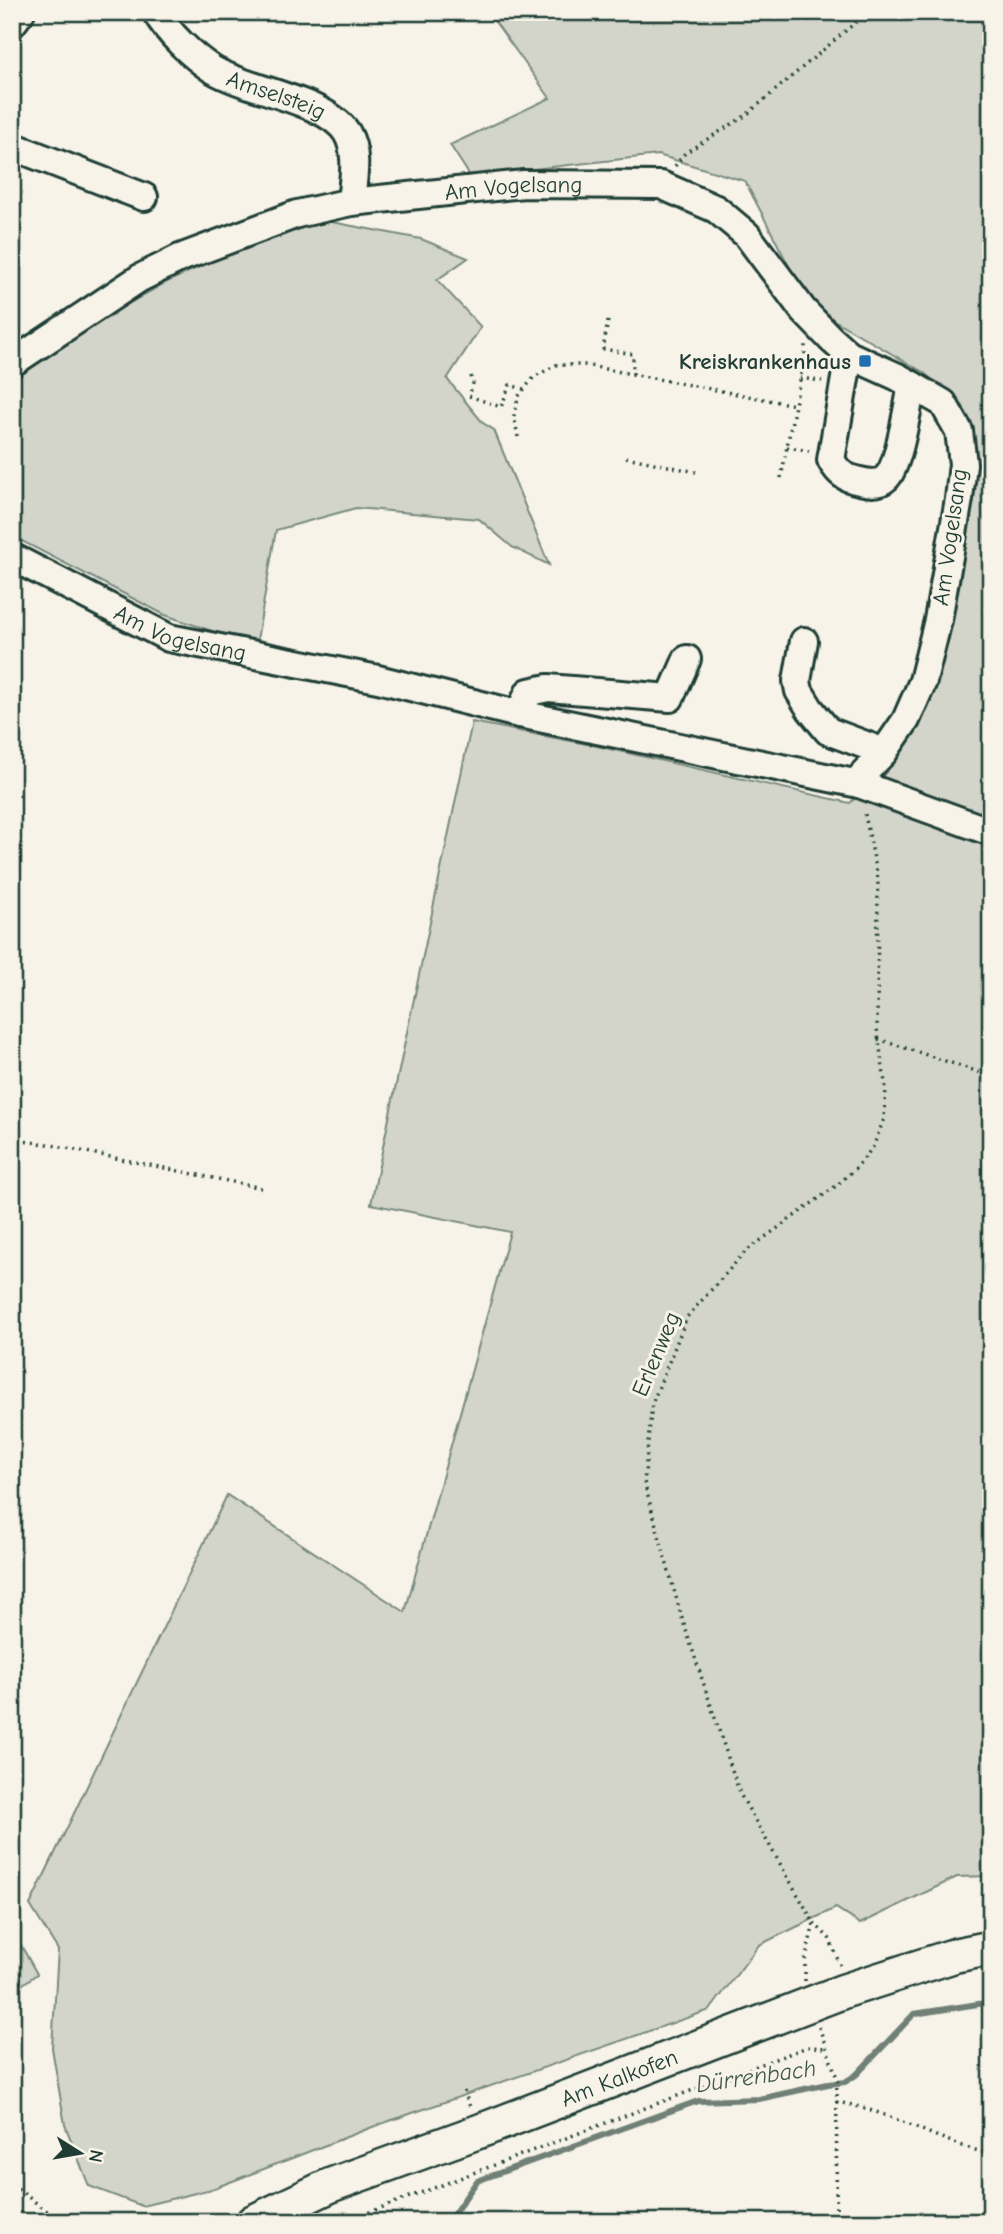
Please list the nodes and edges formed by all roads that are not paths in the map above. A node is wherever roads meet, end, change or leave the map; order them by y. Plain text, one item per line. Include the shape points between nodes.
1 (21, 12) edge
2 (156, 12) edge
3 (12, 24) edge
4 (12, 146) edge
5 (144, 197) dead end
6 (351, 202) junction
7 (849, 355) junction
8 (12, 363) edge
9 (912, 385) junction
10 (12, 557) edge
11 (804, 640) dead end
12 (687, 659) dead end
13 (519, 714) junction
14 (884, 752) junction
15 (859, 784) junction
16 (991, 832) edge
17 (991, 1948) edge
18 (253, 2222) edge

1 - 3 street
2 - 6 street, Amselsteig via 167,30 213,69 331,116 347,134 355,160
4 - 5 street
6 - 7 street, Am Vogelsang via 524,184 661,185 716,209 747,235 803,310
6 - 8 street, Am Vogelsang via 286,218 180,258 140,278
7 - 9 street, Am Vogelsang
7 - 9 street via 831,460 846,478 872,484 885,480 894,467
9 - 14 street, Am Vogelsang via 943,402 958,431 963,464 938,620 923,681 906,720
10 - 13 street, Am Vogelsang via 169,638 379,679
11 - 14 street via 797,681 810,709 828,731
12 - 13 street via 670,698 548,688 529,692
13 - 15 street, Am Vogelsang
14 - 15 street, Am Vogelsang
15 - 16 street
17 - 18 main road, Am Kalkofen via 844,1991 331,2186

